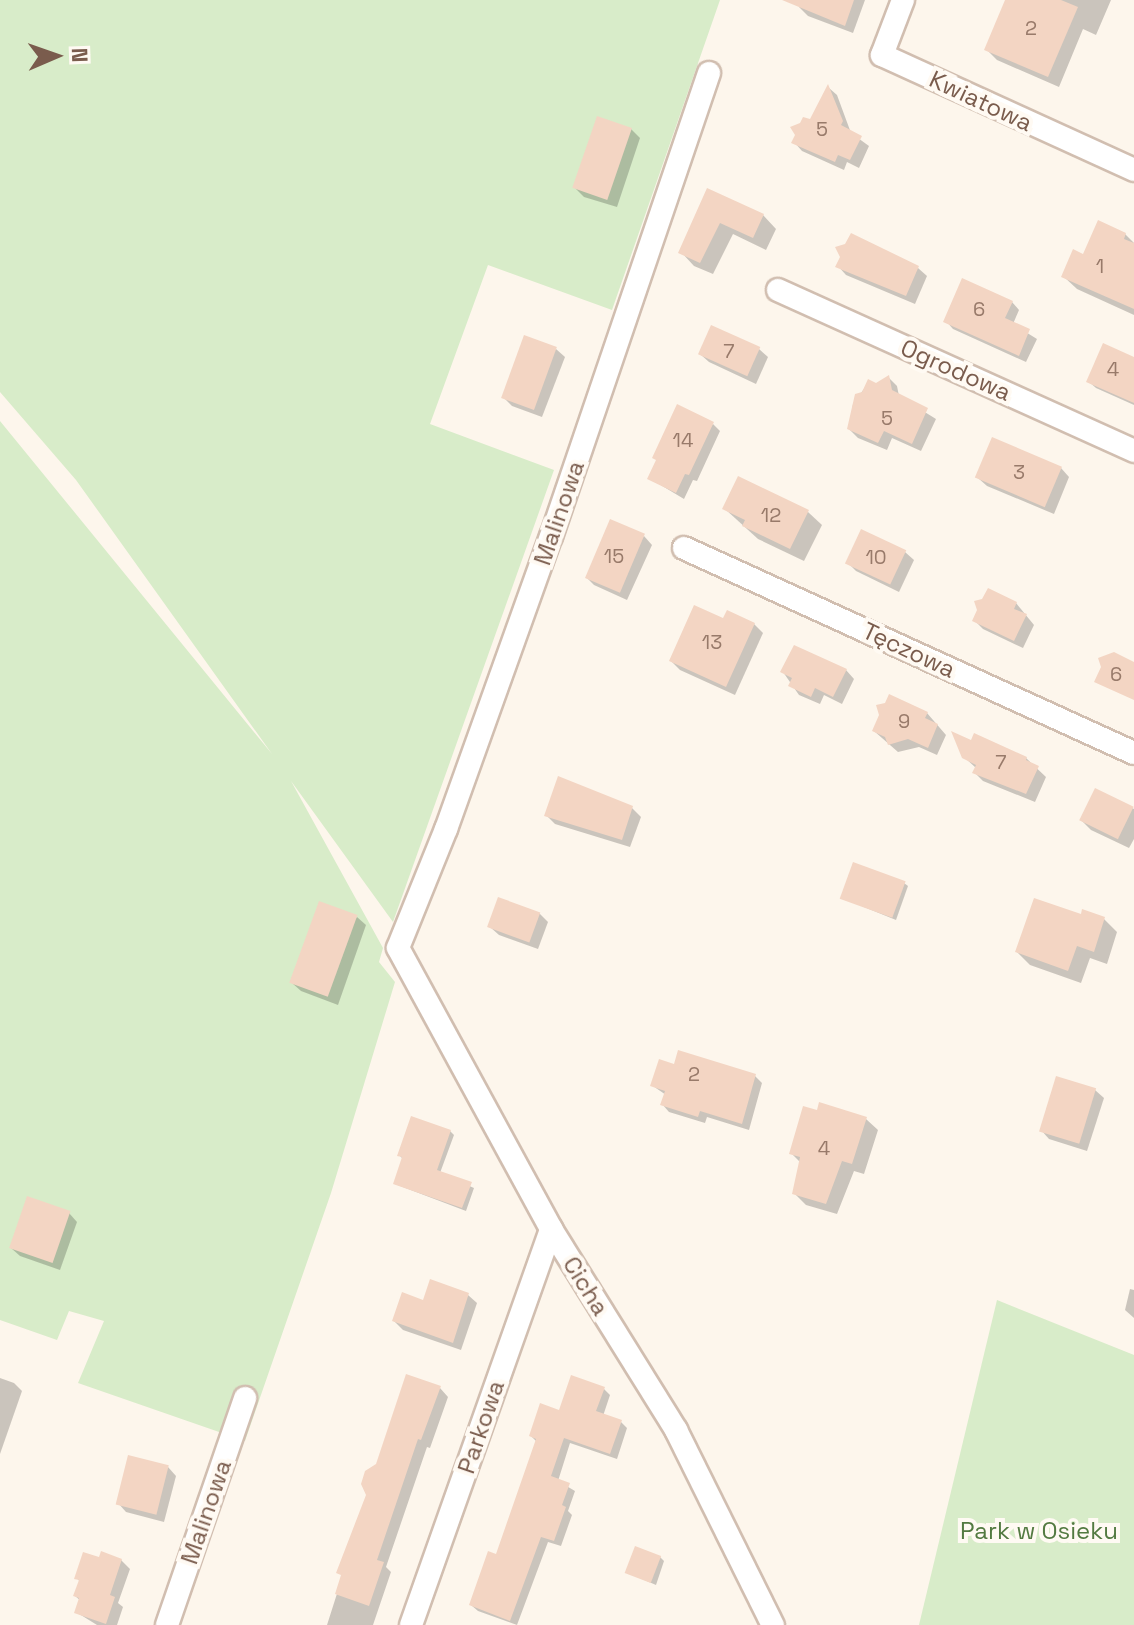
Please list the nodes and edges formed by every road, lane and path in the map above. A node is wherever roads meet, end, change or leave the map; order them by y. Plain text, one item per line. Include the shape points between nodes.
1 (903, 0) edge
2 (709, 73) dead end
3 (1134, 170) edge
4 (778, 290) dead end
5 (1134, 451) edge
6 (684, 548) dead end
7 (1134, 753) edge
8 (398, 948) joint
9 (551, 1229) junction
10 (245, 1398) dead end
11 (167, 1625) edge
12 (411, 1625) edge
13 (773, 1625) edge

1 - 3 street, Kwiatowa via 882,55
2 - 8 street, Malinowa via 551,536
4 - 5 street, Ogrodowa
6 - 7 street, Tęczowa
8 - 9 street, Cicha
9 - 12 street, Parkowa
9 - 13 street, Cicha via 676,1430
10 - 11 street, Malinowa

